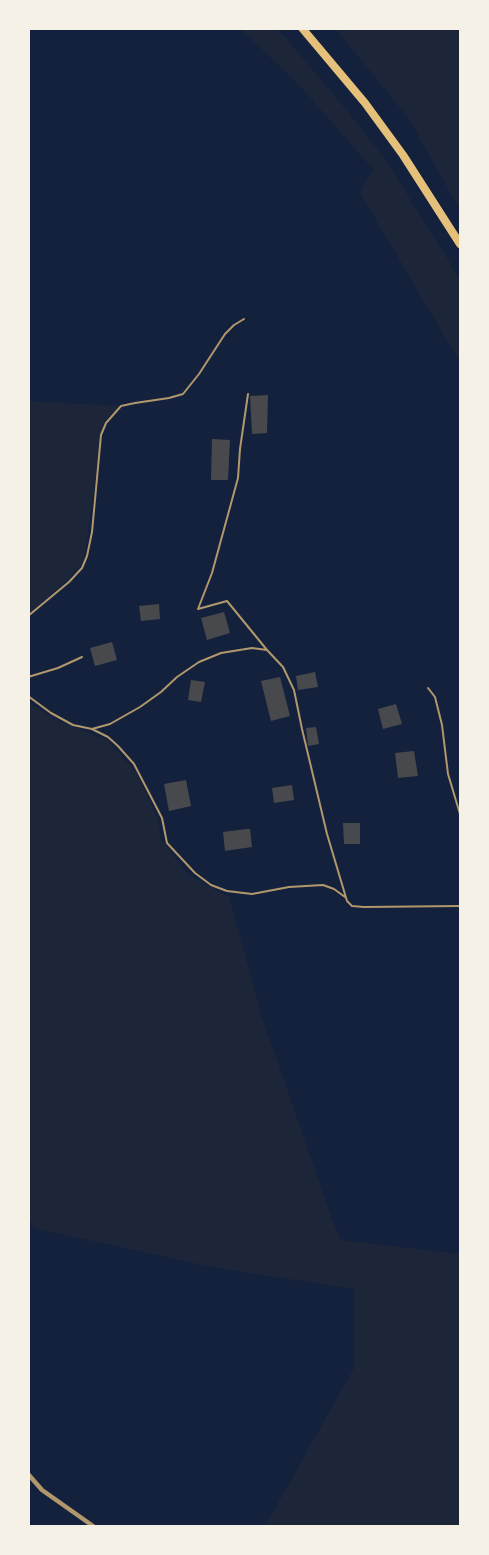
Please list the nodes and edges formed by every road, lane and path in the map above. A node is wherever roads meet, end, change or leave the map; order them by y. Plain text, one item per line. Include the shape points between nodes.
1 (302, 28) edge
2 (460, 244) edge
3 (244, 319) dead end
4 (248, 394) dead end
5 (28, 616) edge
6 (267, 650) junction
7 (82, 657) dead end
8 (28, 677) edge
9 (428, 688) dead end
10 (28, 696) edge
11 (92, 729) junction
12 (460, 814) edge
13 (346, 897) junction
14 (460, 906) edge
15 (28, 1474) edge
16 (93, 1527) edge

1 - 2 highway via 365,103
3 - 5 lane via 225,334 183,394 121,406 106,423 101,435 87,556 69,582
4 - 6 lane via 238,478 198,609 227,602
6 - 11 lane via 221,653 199,662 140,707
6 - 13 lane via 283,667 294,690 327,834
7 - 8 lane
9 - 12 lane via 435,697 448,774
10 - 11 lane via 73,725
11 - 13 lane via 113,742 134,764 162,818 166,843 211,885 252,894 323,885
13 - 14 lane via 352,906 364,907
15 - 16 street via 42,1490

